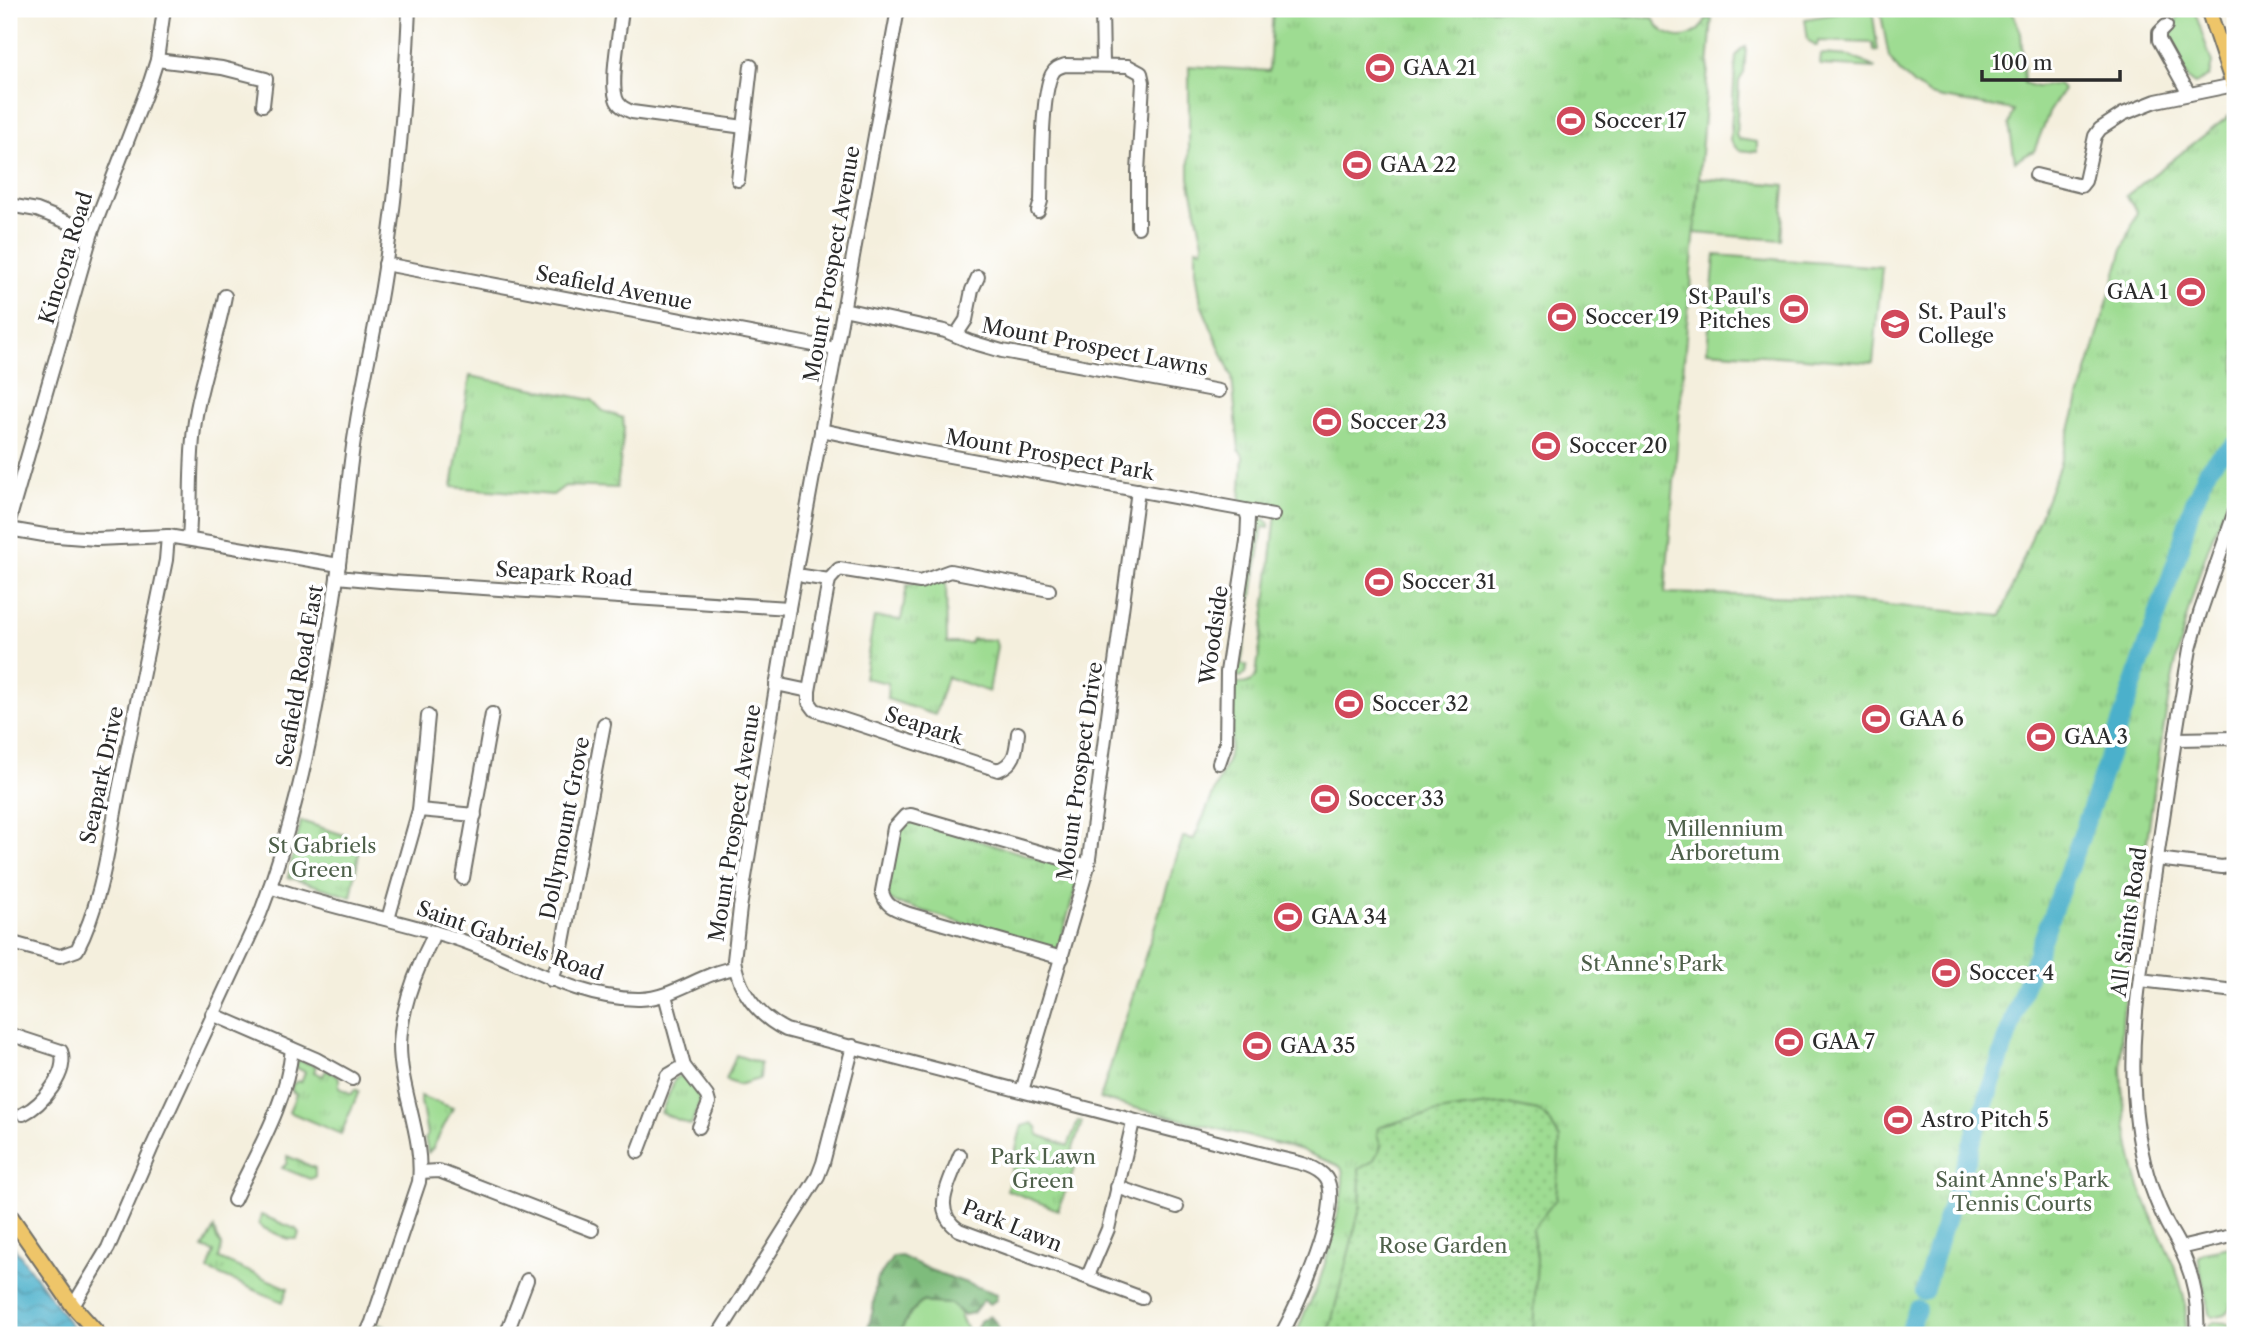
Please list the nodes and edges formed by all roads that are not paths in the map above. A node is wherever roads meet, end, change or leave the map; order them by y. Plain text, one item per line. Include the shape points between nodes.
1 (164, 9) edge
2 (409, 9) edge
3 (622, 9) edge
4 (898, 9) edge
5 (1102, 9) edge
6 (2208, 9) edge
7 (2166, 26) dead end
8 (157, 60) junction
9 (1103, 64) junction
10 (751, 66) dead end
11 (2235, 87) edge
12 (2189, 94) junction
13 (263, 105) dead end
14 (744, 127) junction
15 (2036, 175) dead end
16 (738, 180) dead end
17 (9, 205) edge
18 (1038, 211) dead end
19 (1138, 226) dead end
20 (92, 232) junction
21 (385, 264) junction
22 (978, 277) dead end
23 (225, 296) dead end
24 (843, 309) junction
25 (956, 335) junction
26 (835, 349) junction
27 (1219, 391) dead end
28 (821, 429) junction
29 (1138, 490) junction
30 (1246, 511) junction
31 (2235, 511) edge
32 (1273, 515) dead end
33 (9, 521) edge
34 (9, 529) edge
35 (168, 536) junction
36 (189, 539) junction
37 (338, 571) junction
38 (803, 576) dead end
39 (830, 579) junction
40 (1049, 590) dead end
41 (789, 608) junction
42 (776, 684) junction
43 (809, 691) junction
44 (492, 714) dead end
45 (428, 716) dead end
46 (604, 724) dead end
47 (1018, 733) dead end
48 (2235, 738) edge
49 (2176, 739) junction
50 (1219, 764) dead end
51 (419, 810) junction
52 (474, 816) junction
53 (2157, 859) junction
54 (2235, 865) edge
55 (1088, 866) junction
56 (463, 878) dead end
57 (271, 887) junction
58 (387, 919) junction
59 (434, 932) junction
60 (9, 942) edge
61 (1062, 958) junction
62 (735, 968) junction
63 (551, 980) junction
64 (2140, 980) junction
65 (2235, 991) edge
66 (665, 995) junction
67 (212, 1014) junction
68 (9, 1034) edge
69 (853, 1046) junction
70 (292, 1049) junction
71 (684, 1066) junction
72 (352, 1079) dead end
73 (1022, 1091) junction
74 (23, 1114) dead end
75 (1133, 1122) junction
76 (699, 1128) dead end
77 (638, 1152) dead end
78 (960, 1156) dead end
79 (420, 1172) junction
80 (1117, 1187) junction
81 (234, 1200) dead end
82 (1177, 1207) dead end
83 (9, 1214) edge
84 (592, 1230) dead end
85 (2235, 1235) edge
86 (2180, 1248) junction
87 (1088, 1276) junction
88 (527, 1280) dead end
89 (1142, 1298) dead end
90 (74, 1306) junction
91 (99, 1335) edge
92 (368, 1335) edge
93 (506, 1335) edge
94 (718, 1335) edge
95 (1281, 1335) edge
96 (2197, 1335) edge

1 - 8 street, Kincora Road
2 - 21 street, Seafield Road East
3 - 14 street via 614,84 621,107
4 - 24 street, Mount Prospect Avenue
5 - 9 street
6 - 11 main road
7 - 12 street via 2159,40
8 - 13 street via 266,79
8 - 20 street, Kincora Road
9 - 18 street via 1065,65 1051,76
9 - 19 street via 1135,68 1143,82
10 - 14 street
11 - 12 street
12 - 15 street via 2140,106 2100,129 2081,186
14 - 16 street
17 - 20 street via 37,210
20 - 33 street, Kincora Road
21 - 26 street, Seafield Avenue
21 - 37 street, Seafield Road East via 354,434
22 - 25 street via 966,320
23 - 36 street via 194,424
24 - 25 street, Mount Prospect Lawns
24 - 26 street, Mount Prospect Avenue
25 - 27 street, Mount Prospect Lawns via 1002,351
26 - 28 street, Mount Prospect Avenue
28 - 29 street, Mount Prospect Park
28 - 41 street, Mount Prospect Avenue
29 - 30 street, Mount Prospect Park
29 - 55 street, Mount Prospect Drive
30 - 32 street, Mount Prospect Park
30 - 50 street, Woodside via 1247,541 1226,679 1226,743
31 - 49 street, All Saints Road via 2190,649
34 - 35 street, Seapark Road via 96,539
35 - 36 street, Seapark Road
35 - 60 street, Seapark Drive via 95,905 83,938 77,950 60,956
36 - 37 street, Seapark Road
37 - 41 street, Seapark Road via 391,582
37 - 57 street, Seafield Road East via 300,787
38 - 39 street
39 - 40 street via 839,569 920,582 950,571
39 - 43 street
41 - 42 street, Mount Prospect Avenue
42 - 43 street
42 - 62 street, Mount Prospect Avenue via 740,908
43 - 47 street, Seapark via 815,710 998,770 1015,757
44 - 52 street
45 - 51 street
46 - 63 street, Dollymount Grove via 560,958
48 - 49 street
49 - 53 street, All Saints Road
51 - 52 street
51 - 58 street
52 - 56 street
53 - 54 street
53 - 64 street, All Saints Road
55 - 61 street, Mount Prospect Drive
55 - 61 street via 911,815 894,828 882,891 890,906
57 - 58 street, Saint Gabriels Road
57 - 67 street, Seafield Road East
58 - 59 street, Saint Gabriels Road
59 - 63 street, Saint Gabriels Road
59 - 79 street via 414,981 400,1045
61 - 73 street, Mount Prospect Drive
62 - 66 street, Saint Gabriels Road
62 - 69 street, Mount Prospect Avenue via 744,993 767,1021
63 - 66 street, Saint Gabriels Road via 617,998
64 - 65 street
64 - 86 street, All Saints Road via 2133,1050 2136,1121 2153,1192
66 - 71 street
67 - 70 street
67 - 90 street, Seafield Road East via 108,1248
68 - 74 street via 61,1051 63,1058 48,1094
69 - 73 street, Mount Prospect Avenue
69 - 94 street via 818,1176
70 - 72 street
70 - 81 street via 277,1108
71 - 76 street via 709,1103
71 - 77 street via 667,1076
73 - 75 street, Mount Prospect Avenue
75 - 80 street
75 - 95 street, Mount Prospect Avenue via 1309,1167 1326,1178 1329,1204 1317,1255
78 - 87 street, Park Lawn via 943,1202 948,1223
79 - 84 street via 439,1171
79 - 92 street
80 - 82 street
80 - 87 street via 1108,1229
83 - 90 main road
85 - 86 street
86 - 96 street, All Saints Road via 2193,1280
87 - 89 street, Park Lawn
88 - 93 street
90 - 91 main road

